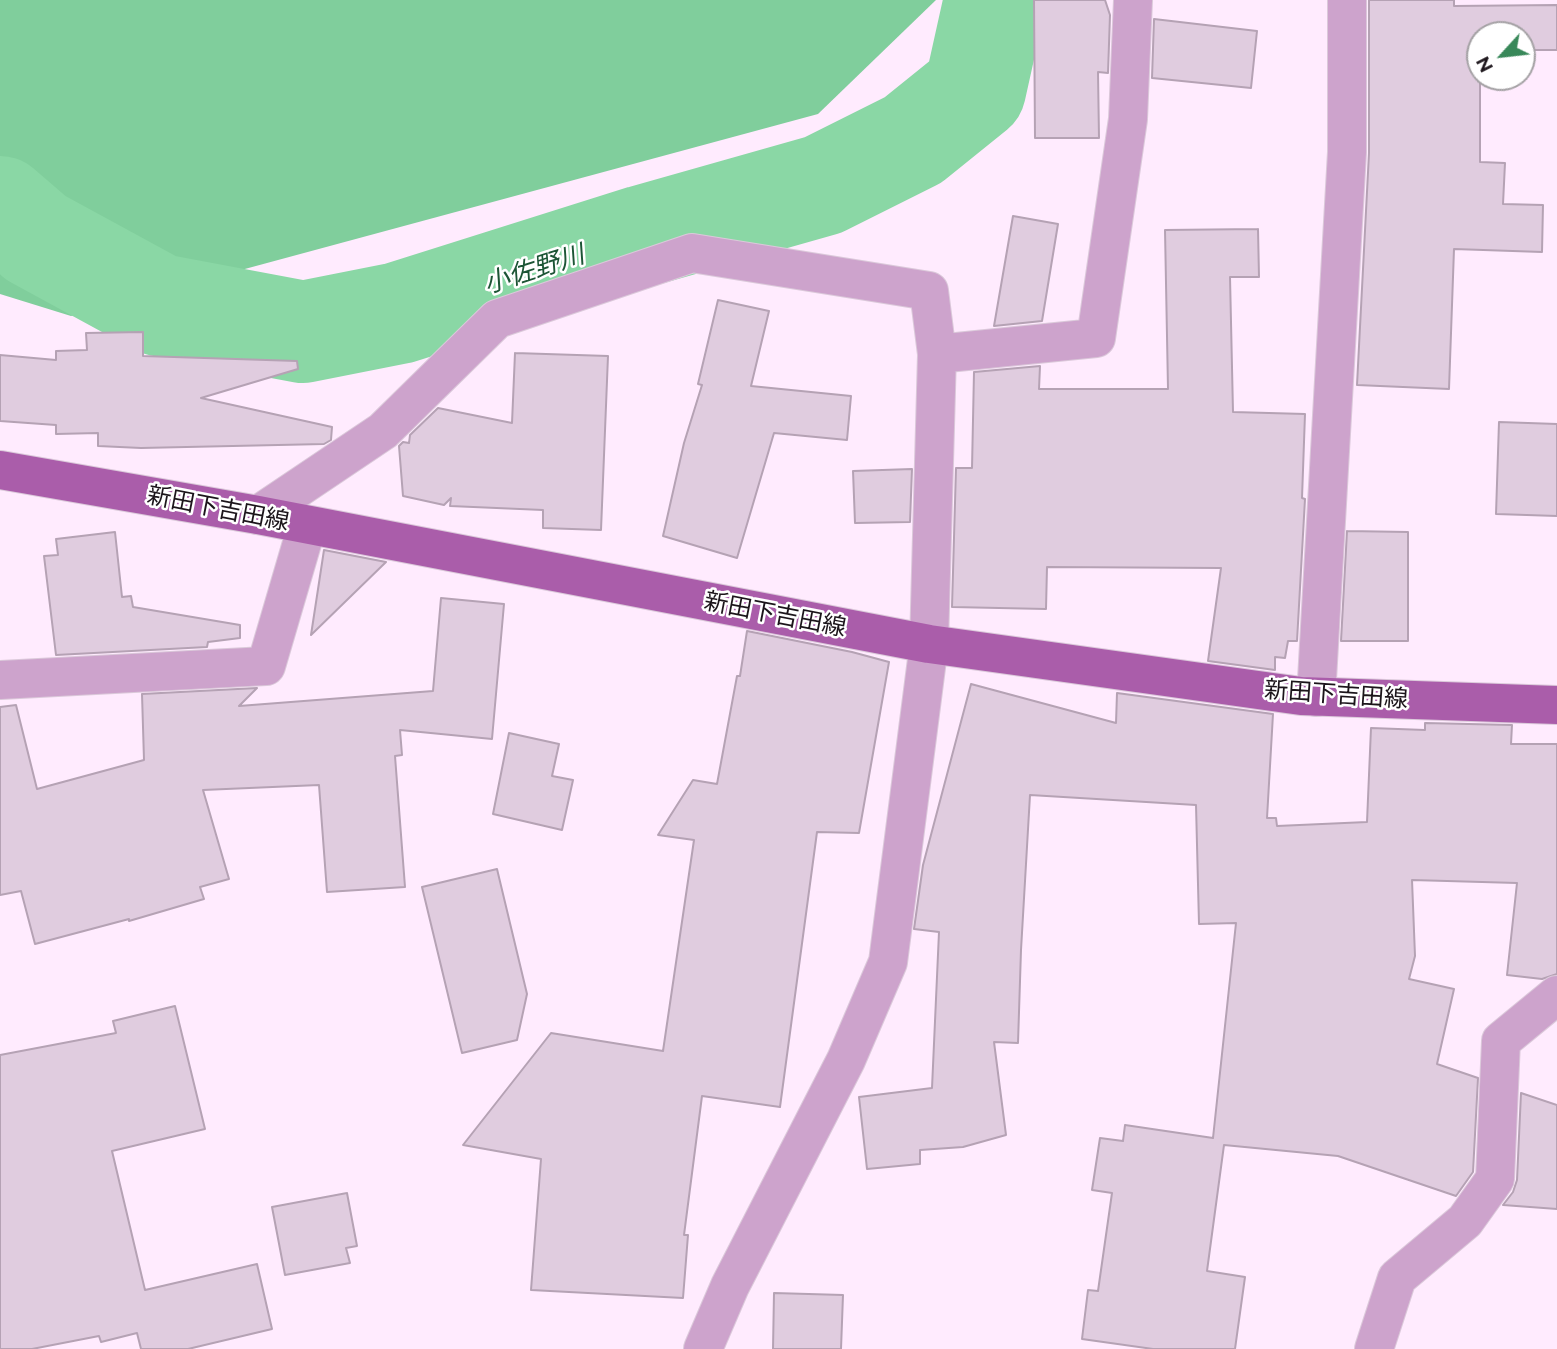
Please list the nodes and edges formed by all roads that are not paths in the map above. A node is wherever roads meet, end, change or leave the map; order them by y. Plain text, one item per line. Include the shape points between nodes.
1 (1133, 0) edge
2 (1347, 0) edge
3 (937, 354) junction
4 (0, 470) edge
5 (258, 515) junction
6 (307, 526) junction
7 (929, 644) junction
8 (0, 680) edge
9 (1316, 696) junction
10 (1557, 705) edge
11 (1557, 995) edge
12 (703, 1349) edge
13 (1374, 1349) edge

1 - 3 street via 1128,119 1096,338
2 - 9 street via 1347,152
3 - 5 street via 929,291 692,253 497,319 383,431
3 - 7 street
4 - 5 main road, 新田下吉田線
5 - 6 main road, 新田下吉田線
6 - 7 main road, 新田下吉田線
6 - 8 street via 267,666
7 - 9 main road, 新田下吉田線
7 - 12 street via 888,962 846,1060 730,1286
9 - 10 main road, 新田下吉田線
11 - 13 street via 1501,1041 1495,1179 1465,1221 1398,1278

